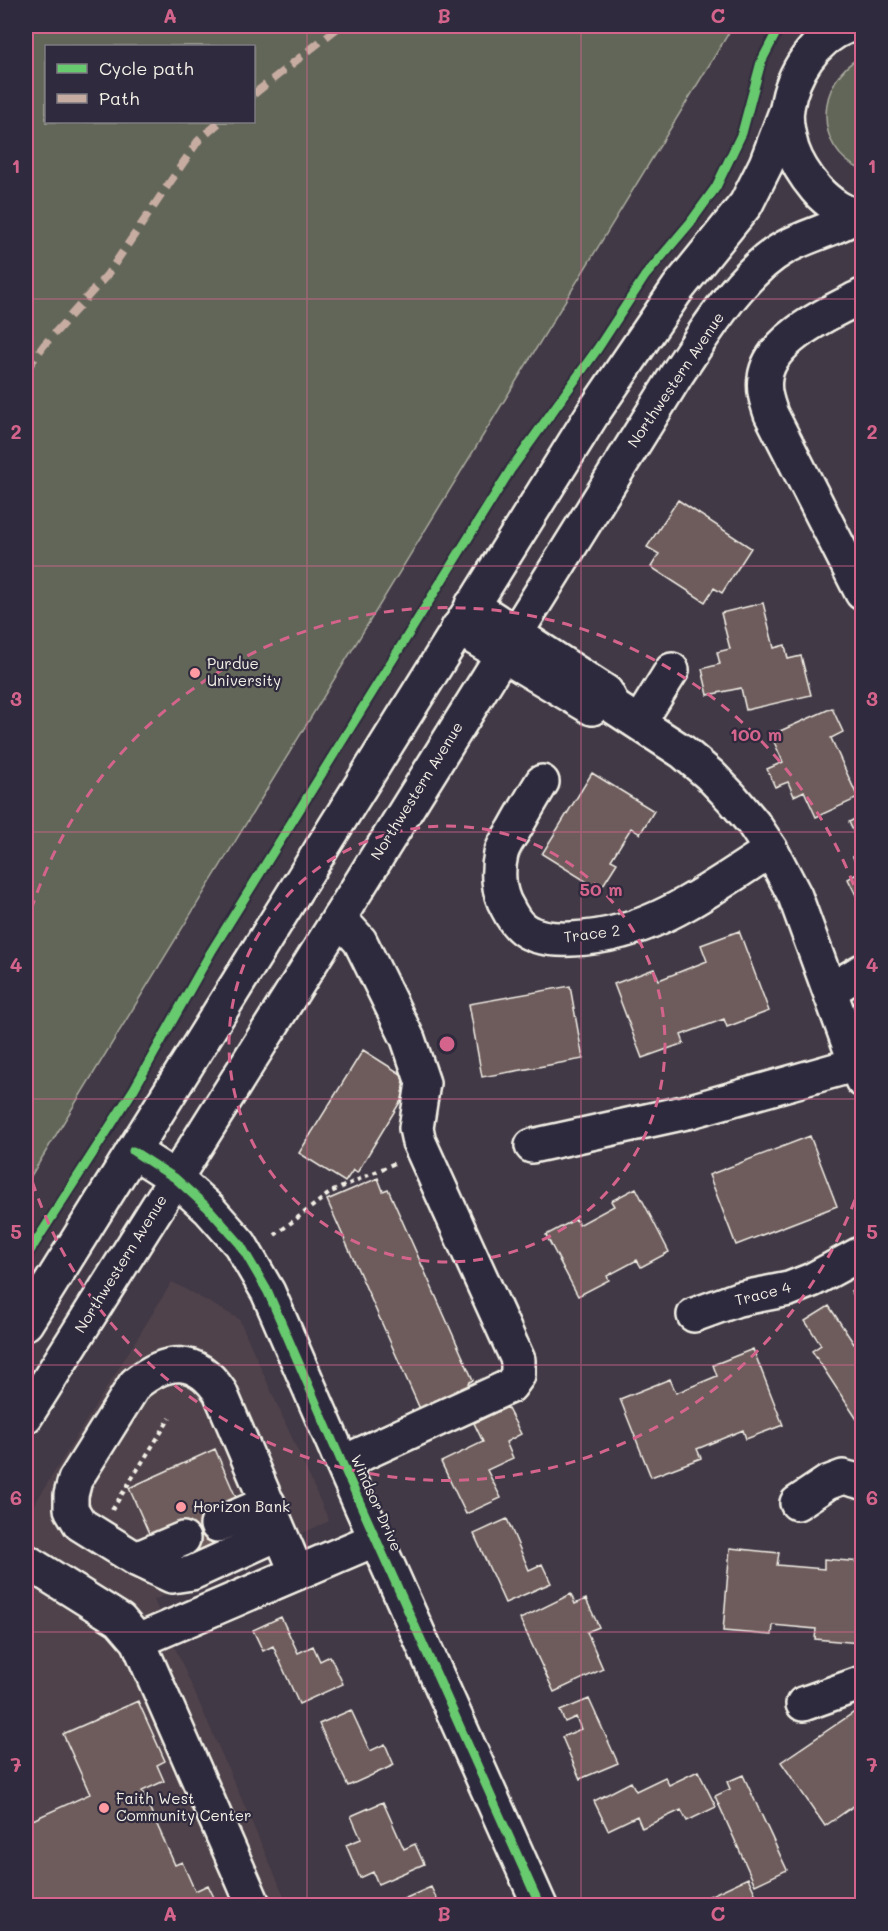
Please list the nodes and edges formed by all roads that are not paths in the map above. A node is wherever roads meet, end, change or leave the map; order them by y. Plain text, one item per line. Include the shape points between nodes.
1 (848, 26) edge
2 (787, 109) junction
3 (859, 216) edge
4 (862, 296) edge
5 (862, 593) edge
6 (465, 617) junction
7 (509, 644) junction
8 (672, 670) dead end
9 (626, 715) junction
10 (542, 782) dead end
11 (771, 850) junction
12 (339, 918) junction
13 (862, 971) edge
14 (831, 990) junction
15 (860, 1072) edge
16 (532, 1146) dead end
17 (134, 1151) junction
18 (175, 1178) junction
19 (862, 1253) edge
20 (694, 1315) dead end
21 (26, 1323) edge
22 (26, 1416) edge
23 (342, 1463) junction
24 (862, 1482) edge
25 (797, 1503) dead end
26 (274, 1518) junction
27 (217, 1525) dead end
28 (183, 1539) dead end
29 (376, 1539) junction
30 (136, 1559) junction
31 (26, 1562) edge
32 (297, 1573) junction
33 (138, 1641) junction
34 (862, 1683) edge
35 (802, 1704) dead end
36 (254, 1905) edge
37 (540, 1905) edge

1 - 2 main road via 813,49 796,76
2 - 3 main road via 792,150 803,173 822,196
2 - 6 main road via 746,204 678,288 593,413
3 - 7 main road, Northwestern Avenue via 801,239 753,271 677,374
4 - 5 main road via 793,336 774,355 765,376 765,394 771,414
6 - 7 main road
6 - 17 main road
7 - 9 main road via 598,711
7 - 12 main road, Northwestern Avenue
8 - 9 main road
9 - 11 main road via 683,752 710,775 753,823
10 - 11 main road, Trace 2 via 501,851 498,874 503,901 512,916 524,930 545,937 592,936 653,920
11 - 14 main road via 795,896
12 - 18 main road, Northwestern Avenue
12 - 23 main road via 360,941 408,1039 423,1083 416,1128 423,1151 518,1360 518,1375 510,1386
13 - 14 main road
14 - 15 main road
15 - 16 main road
17 - 18 main road, Windsor Drive
17 - 21 main road
18 - 22 main road, Northwestern Avenue
18 - 23 main road, Windsor Drive via 240,1244 262,1283
19 - 20 main road, Trace 4 via 789,1289 738,1299
23 - 29 main road, Windsor Drive
24 - 25 main road via 843,1477
26 - 27 main road
26 - 30 main road via 192,1573 172,1576
26 - 30 main road via 220,1392 203,1373 174,1364 147,1374 135,1384 75,1480 70,1495 71,1509 81,1524
26 - 32 main road
28 - 30 main road
29 - 32 main road
29 - 37 main road, Windsor Drive
31 - 33 main road via 120,1620
32 - 33 main road
33 - 36 main road
34 - 35 main road

